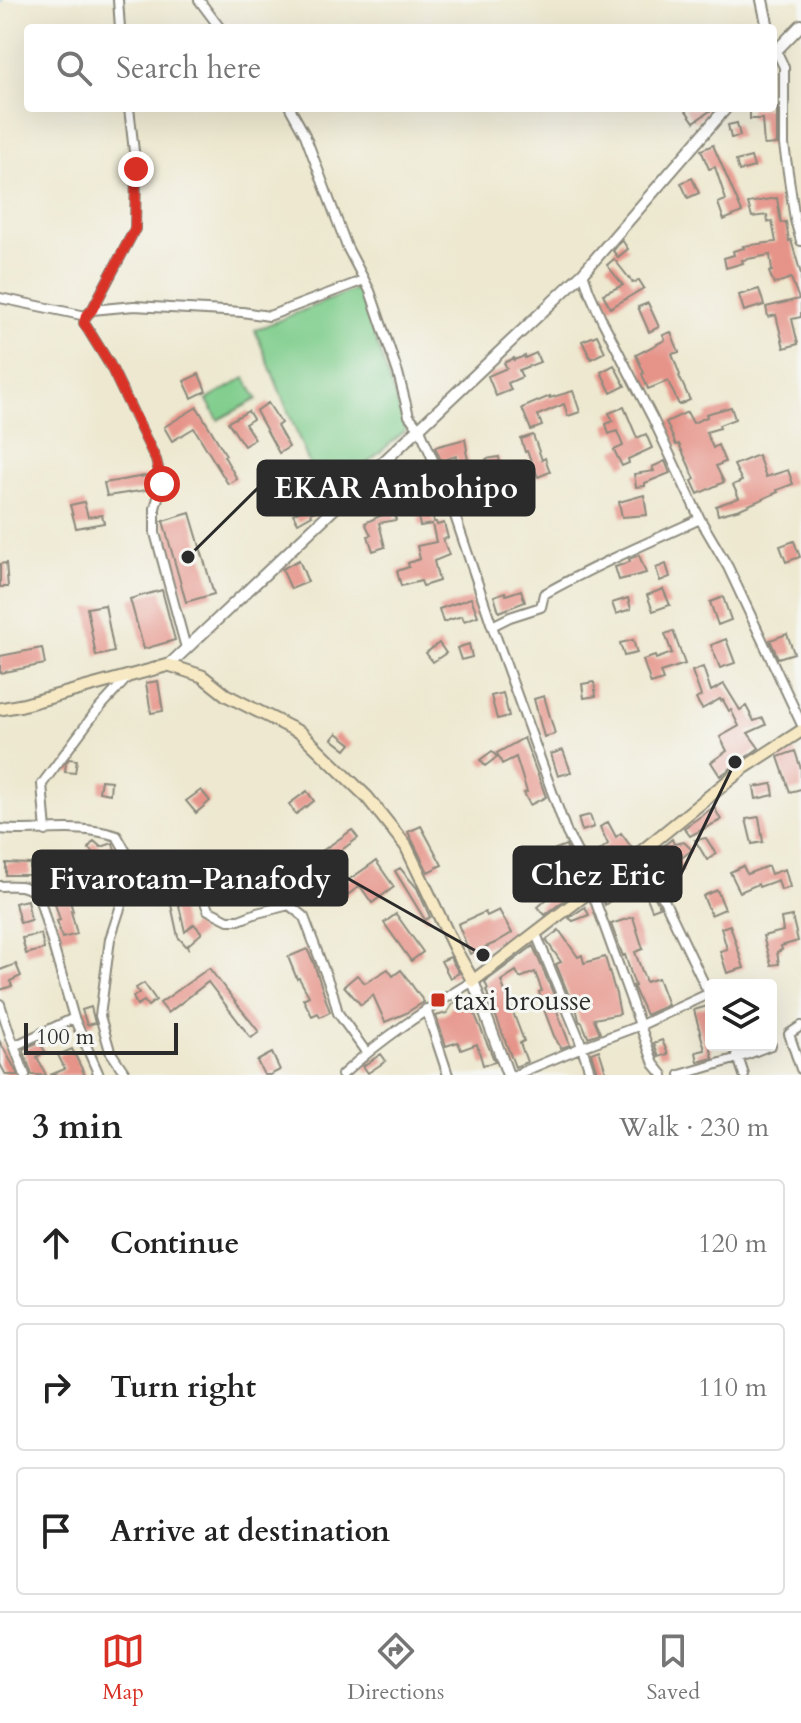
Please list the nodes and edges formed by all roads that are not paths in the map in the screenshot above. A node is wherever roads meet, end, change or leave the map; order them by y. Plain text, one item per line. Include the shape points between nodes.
1 (118, 0) edge
2 (199, 0) edge
3 (762, 0) edge
4 (120, 24) edge
5 (217, 24) edge
6 (767, 24) edge
7 (801, 25) edge
8 (777, 46) edge
9 (777, 54) edge
10 (129, 112) edge
11 (292, 112) edge
12 (723, 112) edge
13 (801, 241) edge
14 (583, 273) junction
15 (364, 280) junction
16 (0, 298) edge
17 (13, 302) junction
18 (0, 308) edge
19 (89, 313) junction
20 (420, 429) junction
21 (700, 519) junction
22 (492, 626) junction
23 (186, 648) junction
24 (169, 665) junction
25 (128, 677) junction
26 (0, 709) edge
27 (800, 733) edge
28 (0, 829) edge
29 (46, 831) junction
30 (642, 851) junction
31 (190, 861) dead end
32 (0, 886) edge
33 (593, 888) junction
34 (536, 934) junction
35 (473, 981) junction
36 (705, 986) edge
37 (705, 998) edge
38 (0, 1004) edge
39 (426, 1009) junction
40 (74, 1018) junction
41 (641, 1025) junction
42 (801, 1026) edge
43 (790, 1037) junction
44 (777, 1042) edge
45 (14, 1046) junction
46 (582, 1047) junction
47 (736, 1051) edge
48 (756, 1051) edge
49 (366, 1052) junction
50 (738, 1058) junction
51 (801, 1069) edge
52 (25, 1075) edge
53 (99, 1075) edge
54 (126, 1075) edge
55 (342, 1075) edge
56 (448, 1075) edge
57 (508, 1075) edge
58 (515, 1075) edge
59 (591, 1075) edge
60 (663, 1075) edge
61 (680, 1075) edge
62 (744, 1075) edge

1 - 4 street
2 - 5 street
3 - 6 street
7 - 8 street
9 - 13 street via 784,67 784,145
10 - 19 street via 135,229
11 - 15 street
12 - 14 street
14 - 20 street
14 - 21 street
15 - 19 street via 269,316 134,306
15 - 20 street via 409,416
16 - 17 street
17 - 18 street
17 - 19 street
19 - 23 street via 84,323 156,460 162,484 155,533
20 - 22 street
20 - 23 street
21 - 22 street via 569,580 544,594 541,607
21 - 27 street via 728,567
22 - 33 street via 567,833
23 - 24 street
24 - 25 main road
24 - 35 main road via 202,676 226,695 301,733 367,797 406,846
25 - 26 main road
25 - 29 street via 42,784
27 - 30 main road via 744,768
28 - 29 street
29 - 54 street via 102,831 117,836 126,852 128,884 110,939 100,1016 110,1051
30 - 33 main road
30 - 36 street
31 - 49 street via 208,910 228,920 289,905 304,917 338,1013
32 - 40 street via 23,885 39,897
33 - 34 main road
33 - 41 street
34 - 35 main road
34 - 46 street
35 - 39 street
35 - 57 street
37 - 41 street
38 - 45 street
39 - 49 street
39 - 56 street
40 - 45 street
40 - 53 street
41 - 46 street
41 - 60 street
42 - 43 street
43 - 44 street
43 - 51 street
45 - 52 street
46 - 58 street
46 - 59 street
47 - 50 street
48 - 50 street
49 - 55 street
50 - 61 street
50 - 62 street

